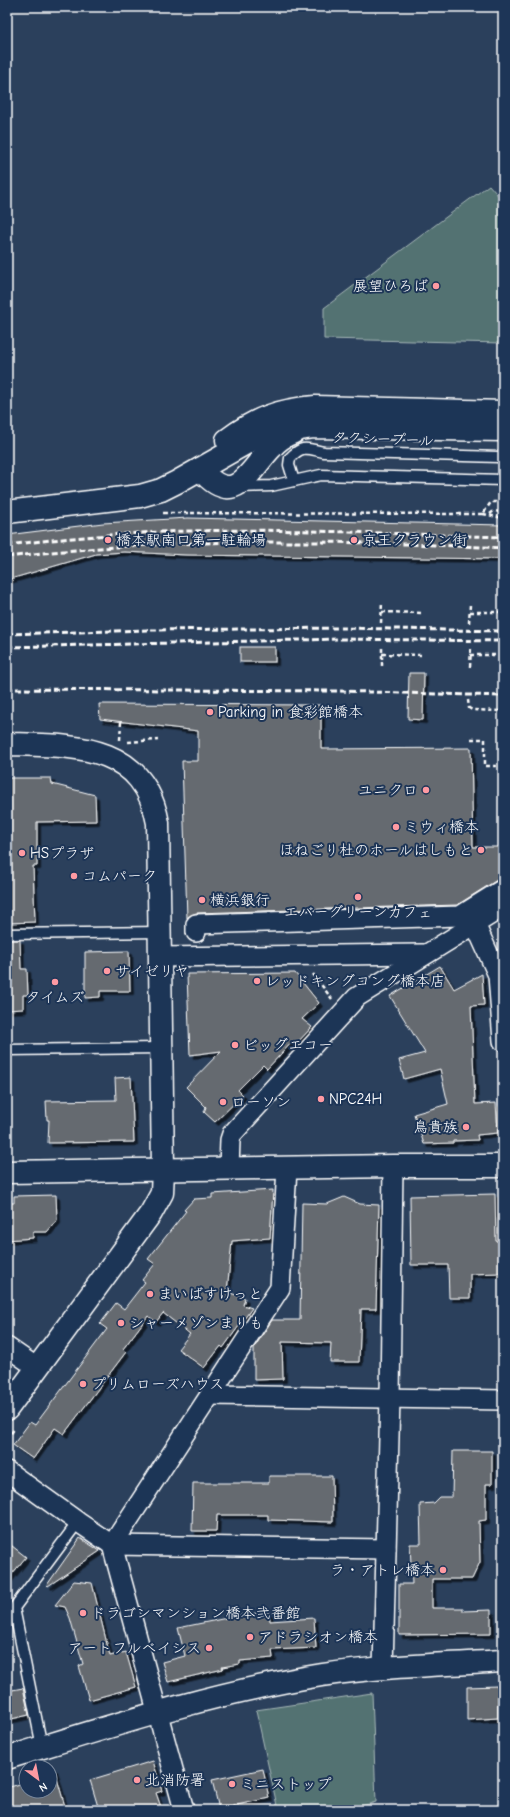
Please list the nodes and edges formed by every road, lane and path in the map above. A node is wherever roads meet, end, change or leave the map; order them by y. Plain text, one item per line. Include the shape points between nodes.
1 (503, 412) edge
2 (303, 428) junction
3 (503, 430) edge
4 (503, 459) edge
5 (200, 469) junction
6 (503, 480) edge
7 (294, 481) junction
8 (234, 487) junction
9 (503, 502) edge
10 (7, 512) edge
11 (500, 512) dead end
12 (156, 513) dead end
13 (483, 514) junction
14 (490, 514) junction
15 (503, 518) edge
16 (382, 602) dead end
17 (470, 604) dead end
18 (382, 612) junction
19 (470, 612) junction
20 (503, 612) edge
21 (423, 613) dead end
22 (381, 623) dead end
23 (469, 623) dead end
24 (382, 646) dead end
25 (471, 647) dead end
26 (382, 654) junction
27 (422, 655) dead end
28 (470, 655) junction
29 (502, 655) edge
30 (382, 666) dead end
31 (470, 667) dead end
32 (468, 700) dead end
33 (502, 711) edge
34 (121, 722) dead end
35 (471, 739) dead end
36 (120, 740) dead end
37 (158, 740) dead end
38 (128, 742) dead end
39 (7, 744) edge
40 (503, 766) edge
41 (503, 889) edge
42 (503, 907) edge
43 (475, 924) junction
44 (160, 932) junction
45 (196, 932) dead end
46 (7, 934) edge
47 (425, 954) junction
48 (160, 957) junction
49 (304, 957) junction
50 (341, 1012) junction
51 (503, 1042) edge
52 (161, 1048) junction
53 (7, 1050) edge
54 (393, 1166) junction
55 (503, 1166) edge
56 (229, 1168) junction
57 (287, 1168) junction
58 (163, 1170) junction
59 (7, 1172) edge
60 (7, 1347) edge
61 (36, 1367) junction
62 (210, 1395) junction
63 (390, 1398) junction
64 (503, 1400) edge
65 (7, 1408) edge
66 (7, 1471) edge
67 (78, 1522) junction
68 (112, 1544) junction
69 (386, 1548) junction
70 (503, 1661) edge
71 (383, 1668) junction
72 (158, 1711) junction
73 (42, 1747) junction
74 (7, 1758) edge
75 (184, 1810) edge

1 - 5 street via 315,407 292,409 269,415 244,427 220,446
2 - 3 street
2 - 5 street via 255,438
2 - 8 street via 271,448 251,474
4 - 7 lane, タクシープール via 324,452 302,448 290,458 289,465
5 - 8 street via 209,479 221,485
5 - 10 street via 162,490 140,496
6 - 7 lane via 321,475
7 - 8 lane via 271,486
9 - 13 path via 491,502
11 - 14 path via 494,511
12 - 13 path
13 - 14 path
14 - 15 path via 495,518
16 - 18 path
17 - 19 path
18 - 21 path
18 - 22 path
19 - 20 path
19 - 23 path
24 - 26 path
25 - 28 path
26 - 27 path
26 - 30 path
28 - 29 path
28 - 31 path
32 - 33 path via 469,708 472,710
34 - 36 path
35 - 40 path via 485,739 485,766
37 - 38 path
39 - 44 street via 54,745 102,753 125,765 138,777 149,795 158,823
41 - 45 street via 460,916 196,924
42 - 43 street
43 - 47 street
43 - 51 street via 498,975
44 - 46 lane
44 - 48 street
47 - 49 street
47 - 50 street via 363,992
48 - 49 street
48 - 52 street
49 - 50 path via 311,971
50 - 56 street via 232,1134
52 - 53 lane
52 - 58 street
54 - 55 street
54 - 57 street
54 - 63 street
56 - 57 street
56 - 58 street
57 - 62 street via 280,1288
58 - 59 street
58 - 61 street via 162,1193 151,1213
60 - 61 street
61 - 65 street
62 - 63 street
62 - 68 street
63 - 64 street
63 - 69 street
66 - 67 street
67 - 68 street
67 - 73 lane via 14,1608
68 - 69 street
68 - 72 street
69 - 71 street
70 - 71 street
71 - 72 street via 271,1684
72 - 73 street
72 - 75 street
73 - 74 street

